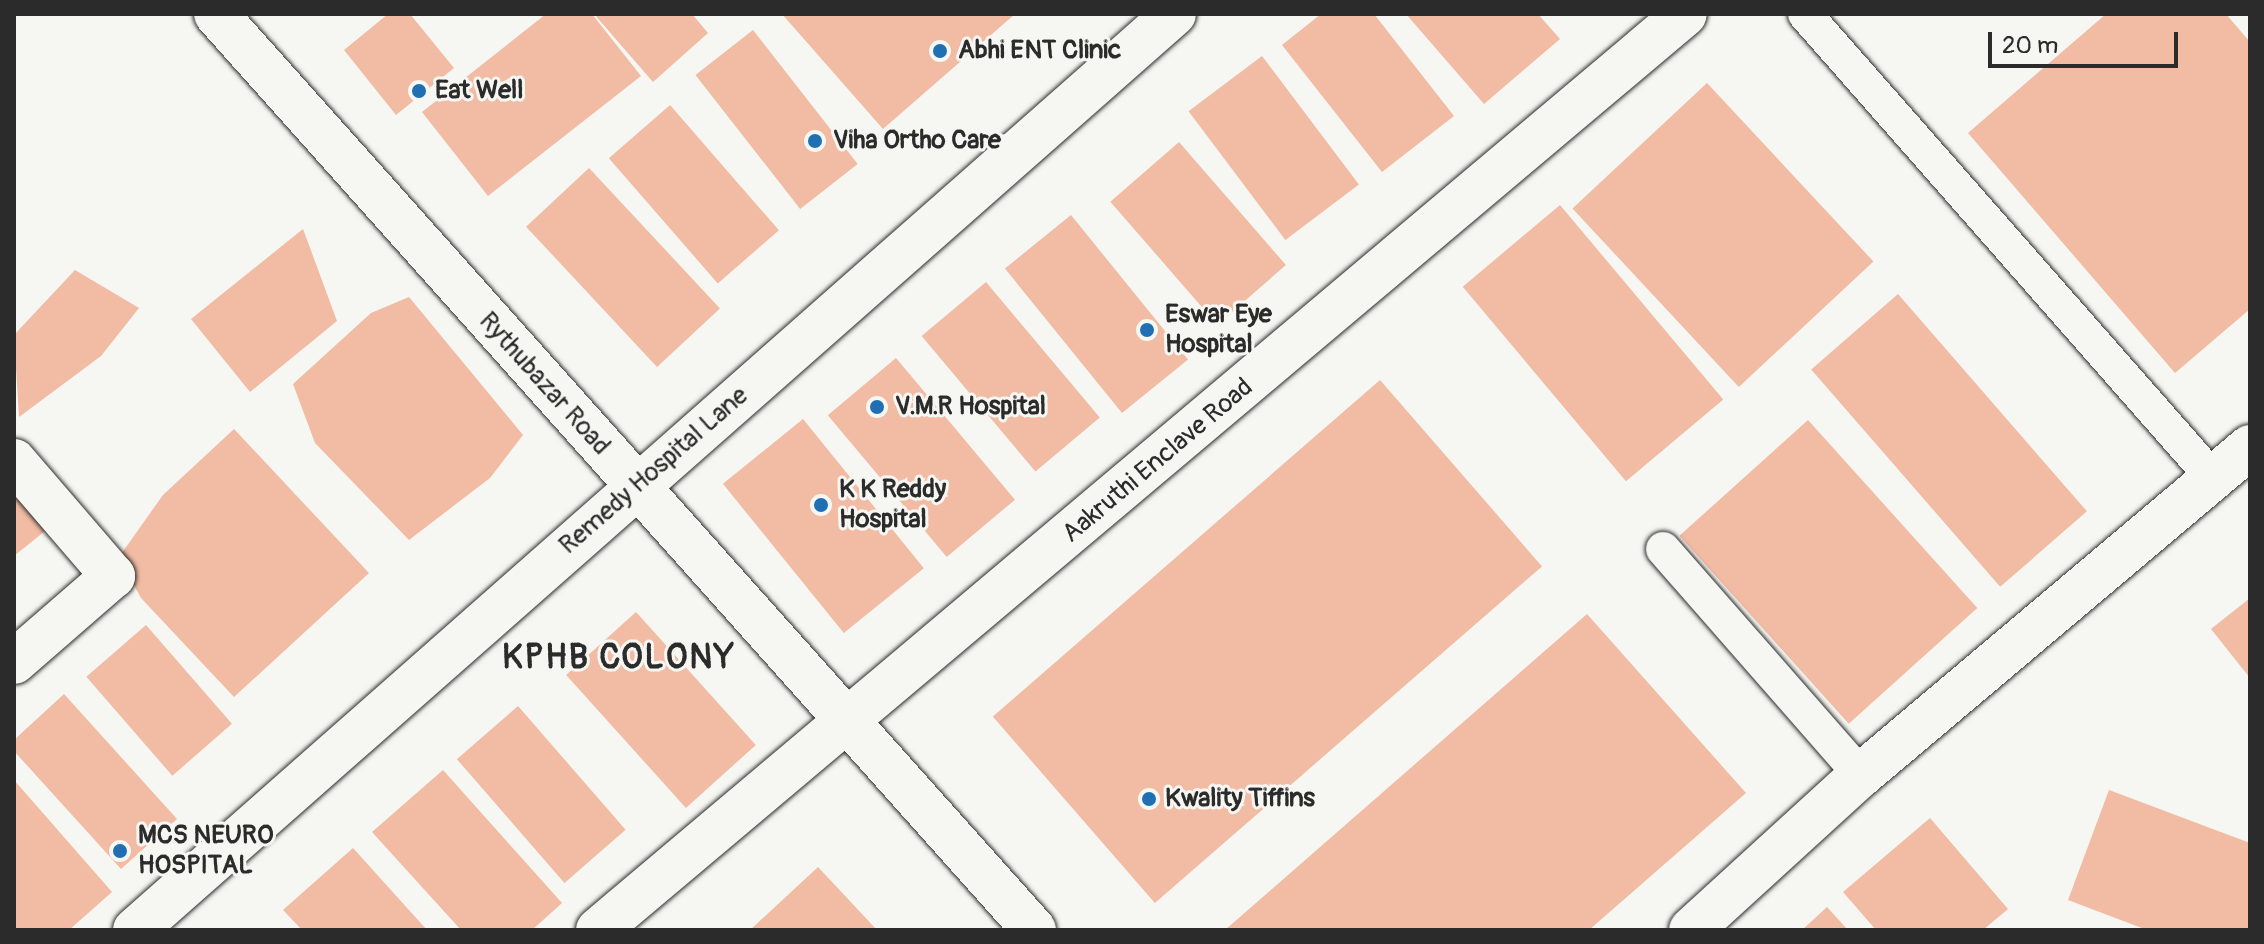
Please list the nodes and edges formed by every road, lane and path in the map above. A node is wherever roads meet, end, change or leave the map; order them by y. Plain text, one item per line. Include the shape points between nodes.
1 (216, 14) edge
2 (1174, 14) edge
3 (1685, 14) edge
4 (1805, 14) edge
5 (2250, 447) edge
6 (14, 461) edge
7 (2212, 477) junction
8 (635, 487) junction
9 (1663, 549) dead end
10 (14, 662) edge
11 (848, 718) junction
12 (1861, 775) junction
13 (135, 930) edge
14 (598, 930) edge
15 (1034, 930) edge
16 (1691, 930) edge

1 - 8 street, Rythubazar Road
2 - 8 street, Remedy Hospital Lane
3 - 11 street, Aakruthi Enclave Road
4 - 7 lane
5 - 7 street
6 - 10 street via 113,576
7 - 12 street
8 - 11 street, Rythubazar Road
8 - 13 street, Remedy Hospital Lane
9 - 12 lane
11 - 14 street, Aakruthi Enclave Road
11 - 15 street, Rythubazar Road
12 - 16 street

